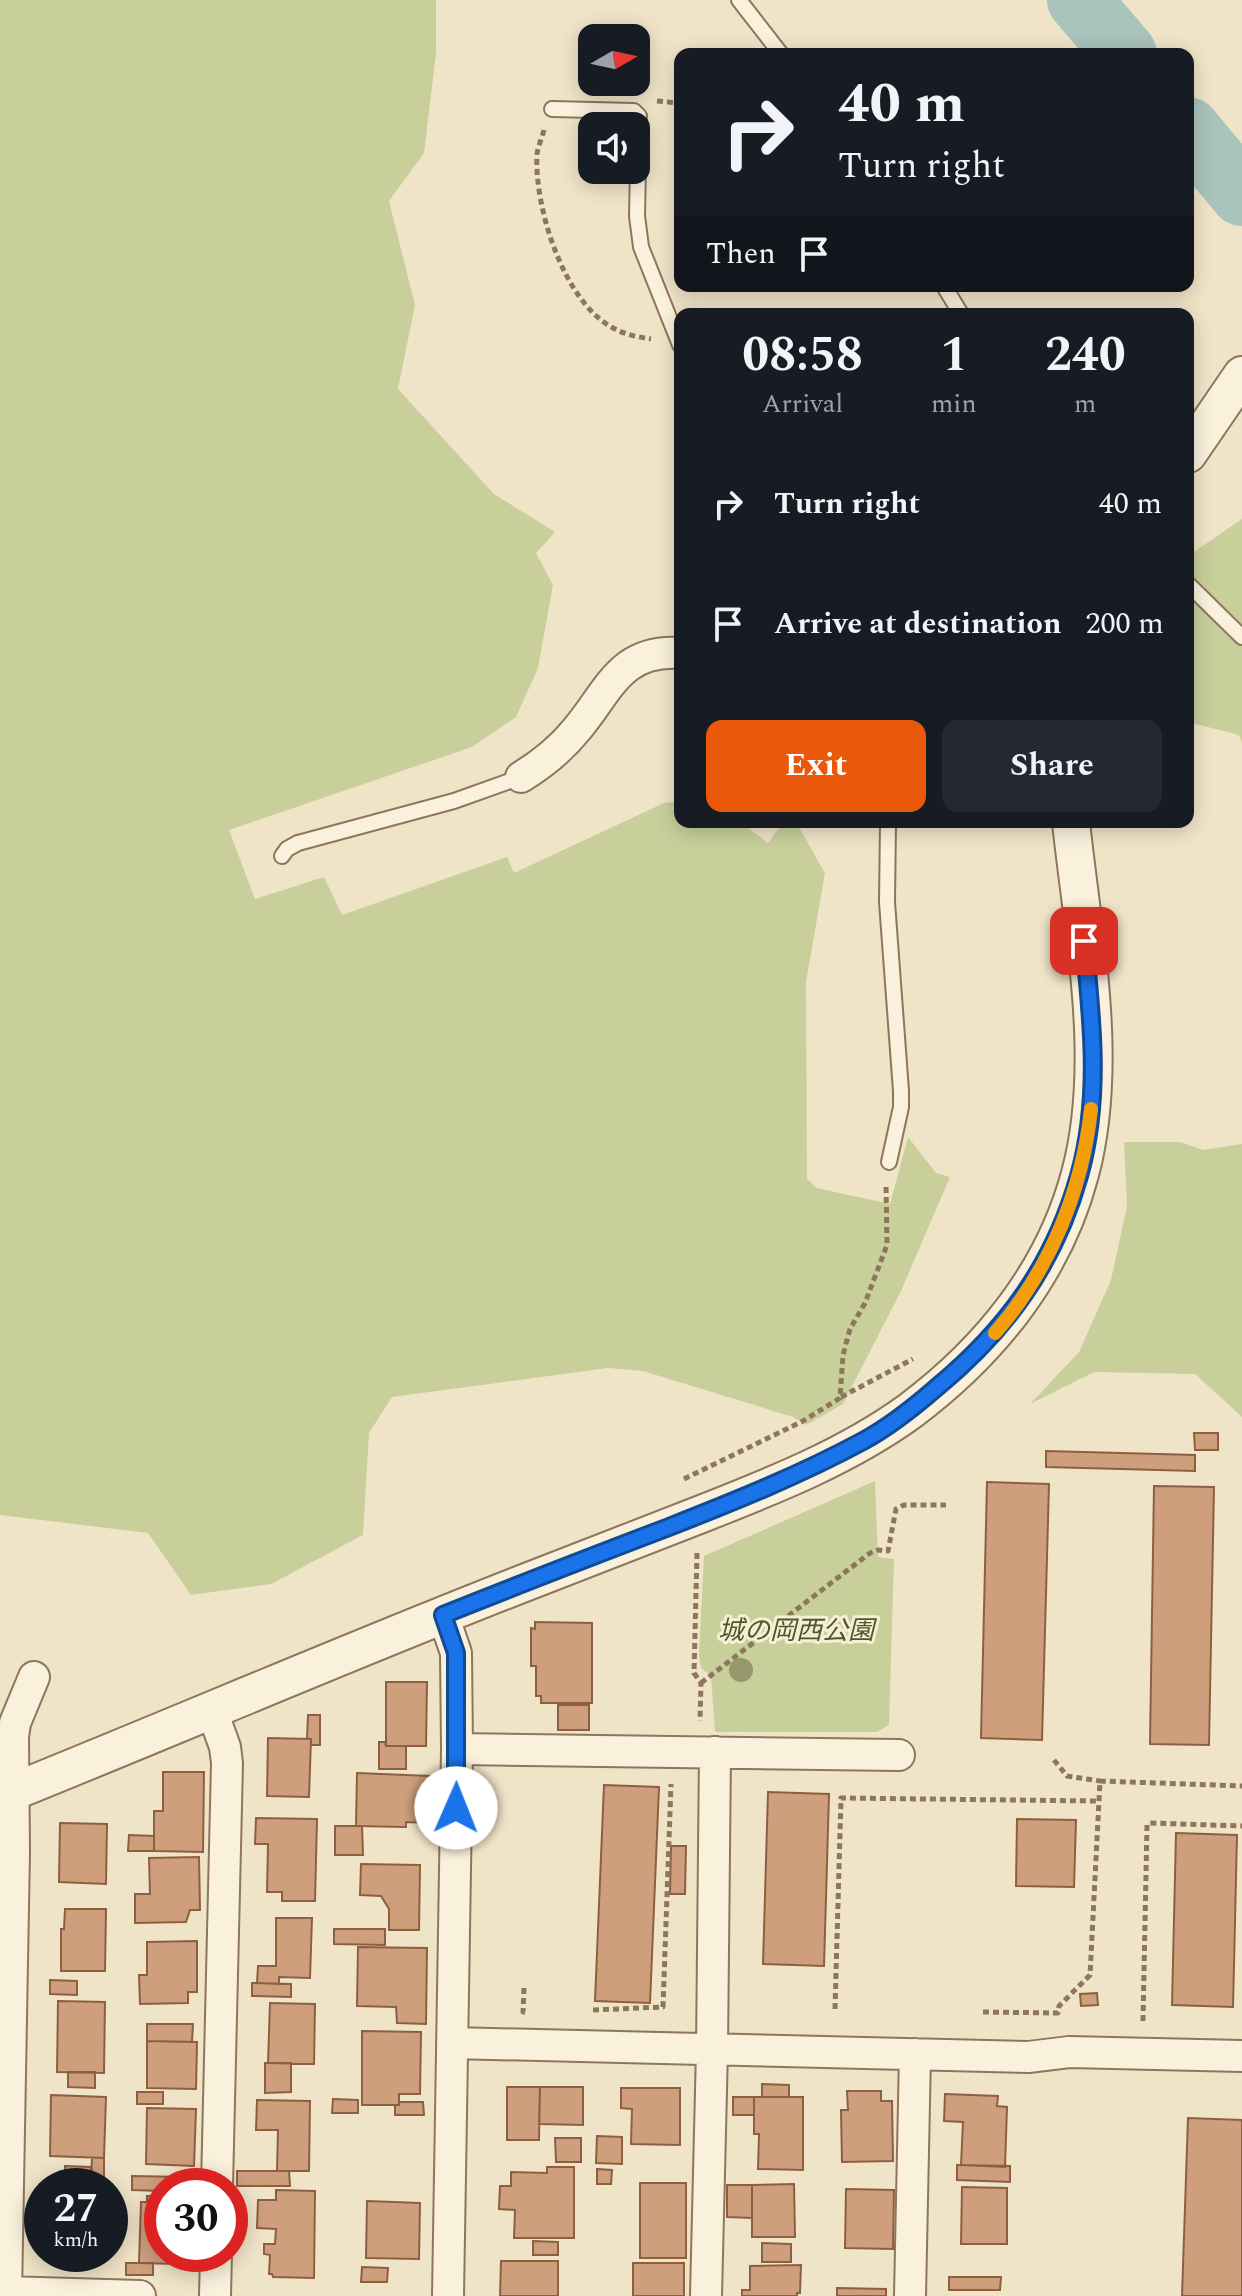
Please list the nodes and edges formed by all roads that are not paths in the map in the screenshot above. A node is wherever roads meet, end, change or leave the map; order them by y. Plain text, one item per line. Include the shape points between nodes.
1 (739, 0) edge
2 (776, 48) edge
3 (552, 109) road end
4 (674, 329) edge
5 (1242, 375) edge
6 (1194, 445) edge
7 (1194, 590) edge
8 (1242, 637) edge
9 (674, 653) edge
10 (521, 777) joint
11 (888, 828) edge
12 (1072, 828) edge
13 (282, 856) dead end
14 (889, 1162) road end
15 (443, 1615) junction
16 (34, 1677) dead end
17 (212, 1711) junction
18 (707, 1741) junction
19 (457, 1749) junction
20 (899, 1755) dead end
21 (6, 1794) edge
22 (452, 2043) junction
23 (712, 2050) junction
24 (915, 2054) junction
25 (1242, 2056) edge
26 (217, 2168) edge
27 (216, 2272) edge
28 (6, 2294) edge
29 (140, 2296) edge
30 (215, 2296) edge
31 (448, 2296) edge
32 (706, 2296) edge
33 (910, 2296) edge

1 - 2 lane
3 - 4 lane via 634,111 639,116 641,247
5 - 6 street
7 - 8 lane
9 - 10 street via 650,655 616,675 565,743
10 - 13 lane via 298,843
11 - 14 lane via 887,902 901,1091
12 - 15 street via 1093,1031 1088,1133 1080,1175 1058,1233 1010,1316 949,1378 864,1440 777,1484
15 - 17 street
15 - 19 street via 456,1653
16 - 21 street via 15,1723
17 - 21 street
17 - 26 street via 227,1763
18 - 19 street via 670,1751
18 - 20 street
18 - 23 street
19 - 22 street
21 - 28 street via 14,1883
22 - 23 street
22 - 31 street
23 - 24 street
23 - 32 street
24 - 25 street
24 - 33 street
27 - 30 street
28 - 29 street

